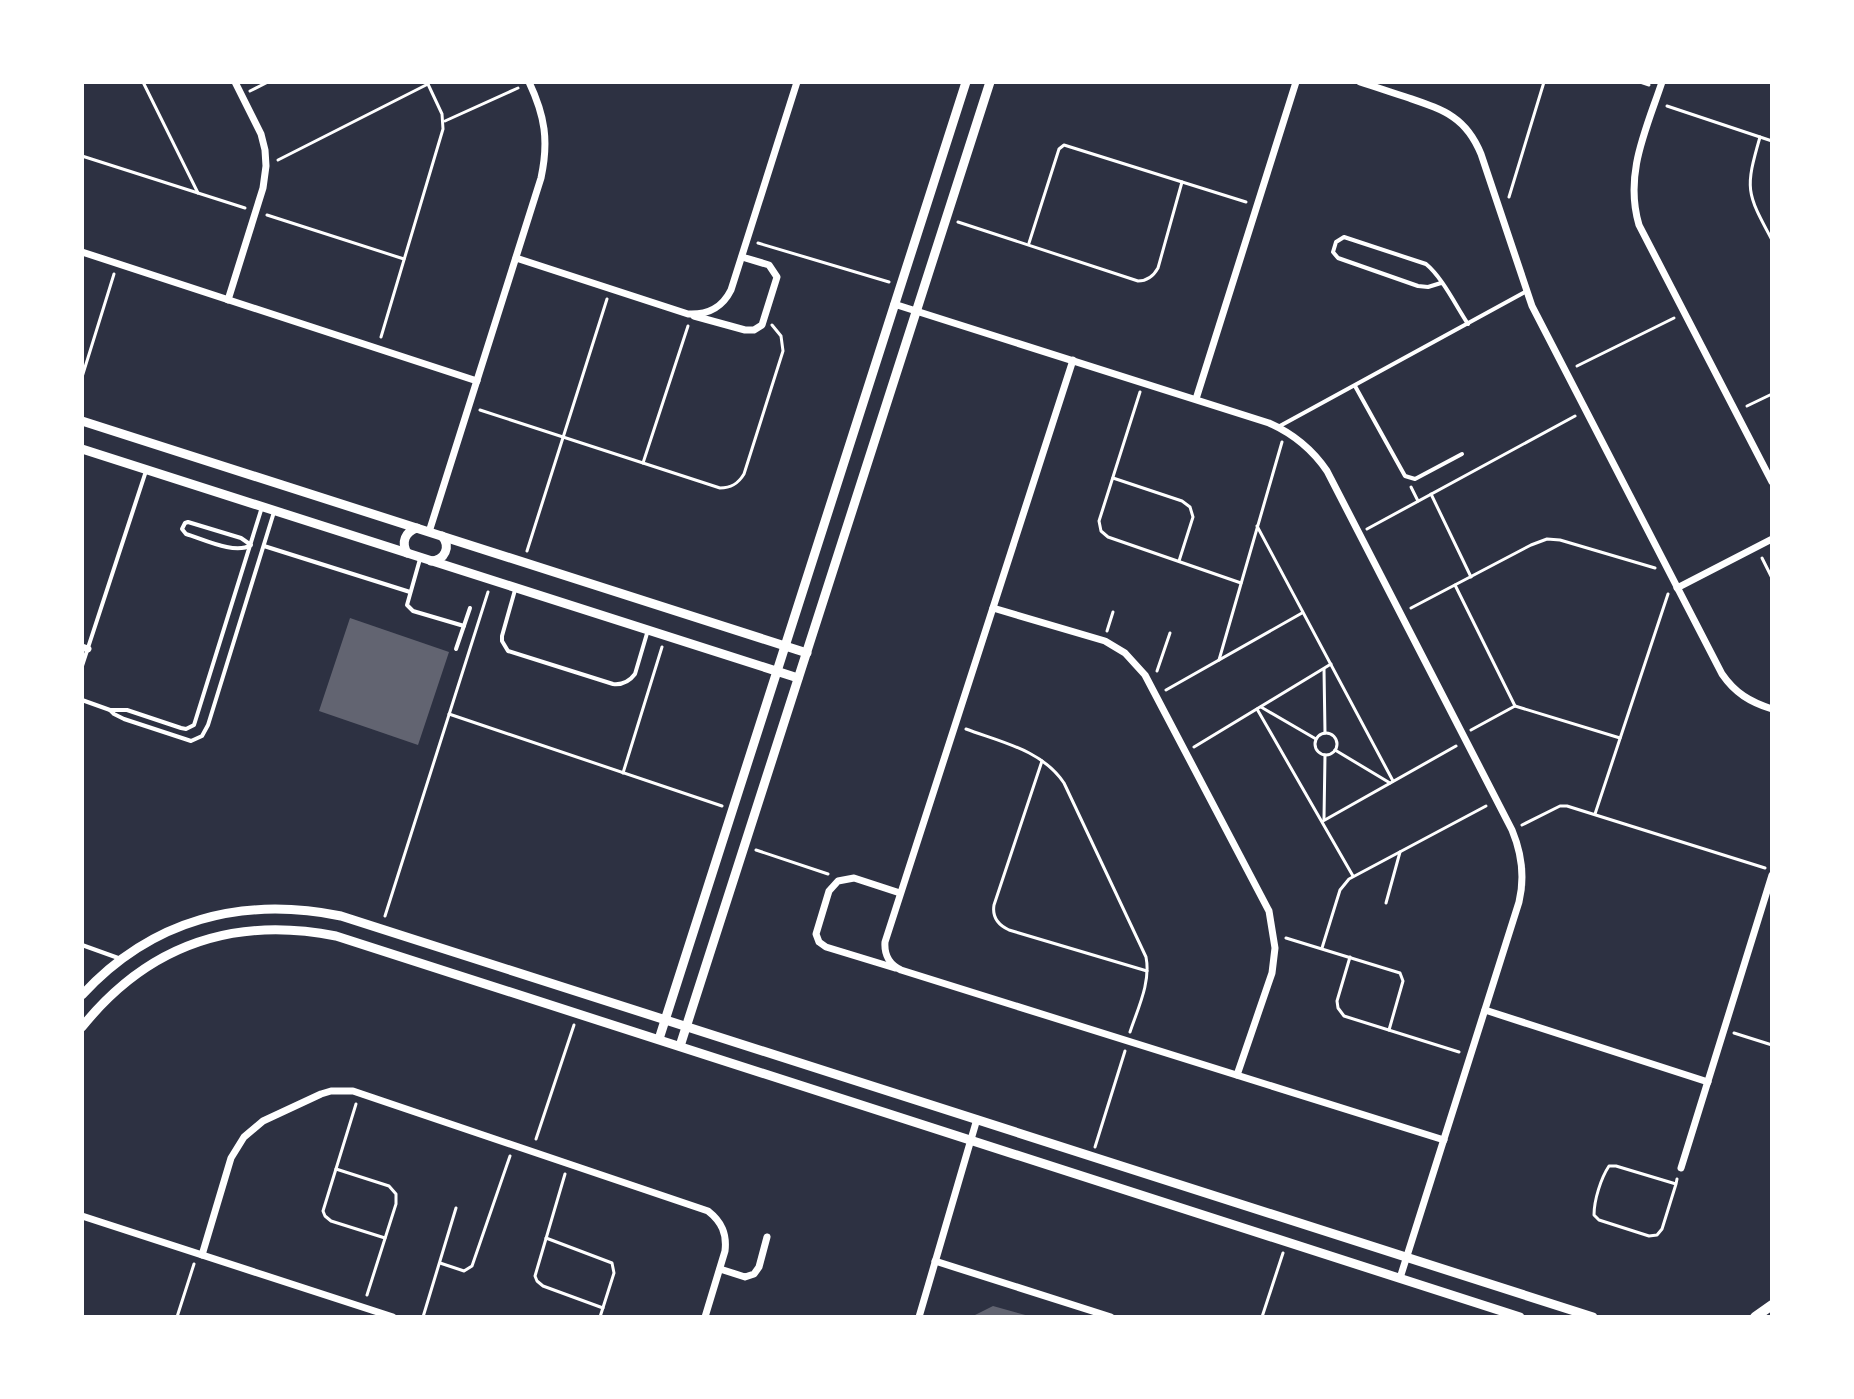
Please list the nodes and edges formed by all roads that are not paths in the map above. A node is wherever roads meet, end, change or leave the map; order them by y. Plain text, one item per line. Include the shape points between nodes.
1 (235, 82) edge
2 (529, 82) edge
3 (797, 82) edge
4 (966, 82) edge
5 (990, 82) edge
6 (1296, 82) edge
7 (1360, 82) edge
8 (1662, 82) edge
9 (82, 252) edge
10 (742, 257) junction
11 (516, 258) junction
12 (1441, 283) junction
13 (1526, 291) junction
14 (228, 300) junction
15 (894, 304) junction
16 (917, 311) junction
17 (690, 315) junction
18 (1468, 324) junction
19 (1073, 360) junction
20 (477, 381) junction
21 (1355, 386) junction
22 (1196, 399) junction
23 (82, 421) edge
24 (1282, 429) junction
25 (82, 449) edge
26 (1462, 454) dead end
27 (146, 470) junction
28 (1772, 482) edge
29 (262, 507) junction
30 (274, 510) junction
31 (417, 528) junction
32 (429, 532) junction
33 (442, 536) junction
34 (1772, 539) edge
35 (251, 545) junction
36 (263, 548) junction
37 (407, 553) junction
38 (421, 557) junction
39 (431, 561) junction
40 (516, 588) junction
41 (1677, 588) junction
42 (410, 592) junction
43 (470, 608) dead end
44 (993, 608) junction
45 (464, 626) junction
46 (648, 630) junction
47 (785, 646) junction
48 (85, 648) edge
49 (456, 649) dead end
50 (807, 653) junction
51 (82, 666) edge
52 (777, 671) junction
53 (798, 678) junction
54 (82, 700) edge
55 (1772, 709) edge
56 (110, 710) junction
57 (190, 728) junction
58 (197, 739) junction
59 (1772, 872) edge
60 (900, 893) junction
61 (82, 945) edge
62 (121, 959) junction
63 (901, 970) junction
64 (82, 995) edge
65 (1485, 1010) junction
66 (665, 1019) junction
67 (686, 1026) junction
68 (82, 1027) edge
69 (659, 1039) junction
70 (680, 1046) junction
71 (1237, 1075) junction
72 (1708, 1082) junction
73 (977, 1119) junction
74 (971, 1140) junction
75 (1444, 1140) junction
76 (1681, 1168) road end
77 (82, 1216) edge
78 (767, 1237) dead end
79 (200, 1254) junction
80 (1407, 1257) junction
81 (935, 1261) junction
82 (720, 1269) junction
83 (1400, 1278) junction
84 (1772, 1305) edge
85 (363, 1307) junction
86 (361, 1317) edge
87 (393, 1317) edge
88 (705, 1317) edge
89 (919, 1317) edge
90 (1111, 1317) edge
91 (1520, 1317) edge
92 (1593, 1317) edge
93 (1755, 1317) edge

1 - 14 street via 261,134 266,166
2 - 11 street via 539,102 546,143
3 - 10 street
4 - 15 street
5 - 16 street
6 - 22 street
7 - 13 street via 1438,107 1464,125 1481,154
8 - 28 street via 1634,175 1639,225
9 - 14 street
10 - 17 street via 722,304
10 - 17 street via 765,263 777,277 758,329
11 - 17 street
11 - 20 street
12 - 12 lane via 1421,261 1344,237 1336,242 1333,252 1338,258 1418,286
12 - 18 lane
13 - 18 lane
13 - 41 street
14 - 20 street
15 - 16 street
15 - 47 street
16 - 19 street
16 - 50 street
18 - 21 lane
19 - 22 street
19 - 44 street
20 - 32 street
21 - 24 lane
21 - 26 lane via 1405,476 1415,479
22 - 24 street
23 - 31 street
24 - 65 street via 1320,462 1512,830 1520,853 1522,890
25 - 27 street
27 - 29 street
27 - 48 lane
29 - 30 street
29 - 35 lane
30 - 36 lane
30 - 37 street
31 - 32 street
31 - 37 street via 405,537
32 - 33 street
33 - 39 street via 446,553
33 - 47 street
34 - 41 street
35 - 35 lane via 188,522 182,529 234,549
35 - 36 lane
35 - 57 lane
36 - 42 lane
36 - 58 lane via 208,725
37 - 38 street
38 - 39 street
38 - 42 lane
39 - 40 street
40 - 46 street
40 - 46 lane via 502,636 513,653 618,685 635,674
41 - 55 street via 1728,683 1745,698
42 - 45 lane via 407,605 413,611
43 - 45 lane
44 - 60 street
44 - 71 street via 1105,641 1136,663 1269,911 1275,948 1272,973
45 - 49 lane
46 - 52 street
47 - 50 street
47 - 52 street
48 - 51 lane
50 - 53 street
52 - 53 street
52 - 66 street
53 - 67 street
54 - 56 lane
56 - 57 lane
56 - 58 lane via 154,729
57 - 58 lane
59 - 72 street
60 - 63 street via 884,948
60 - 63 street via 843,879 829,891 816,934 826,947
61 - 62 lane
62 - 64 street
62 - 66 street via 176,928 216,915 300,909 382,928
63 - 71 street
65 - 72 street
65 - 75 street
66 - 67 street
66 - 69 street
67 - 70 street
67 - 73 street
68 - 69 street via 111,994 165,955 217,936 277,930 355,941
69 - 70 street
70 - 74 street
71 - 75 street
72 - 76 street
73 - 74 street
73 - 80 street
74 - 81 street
74 - 83 street
75 - 80 street
77 - 79 street
78 - 82 street via 754,1274 745,1277
79 - 82 street via 231,1158 244,1137 263,1121 342,1090 708,1211 725,1234
79 - 85 street
80 - 83 street
80 - 92 street
81 - 89 street
81 - 90 street
82 - 88 street
83 - 91 street
84 - 93 main road
85 - 86 street
85 - 87 street

